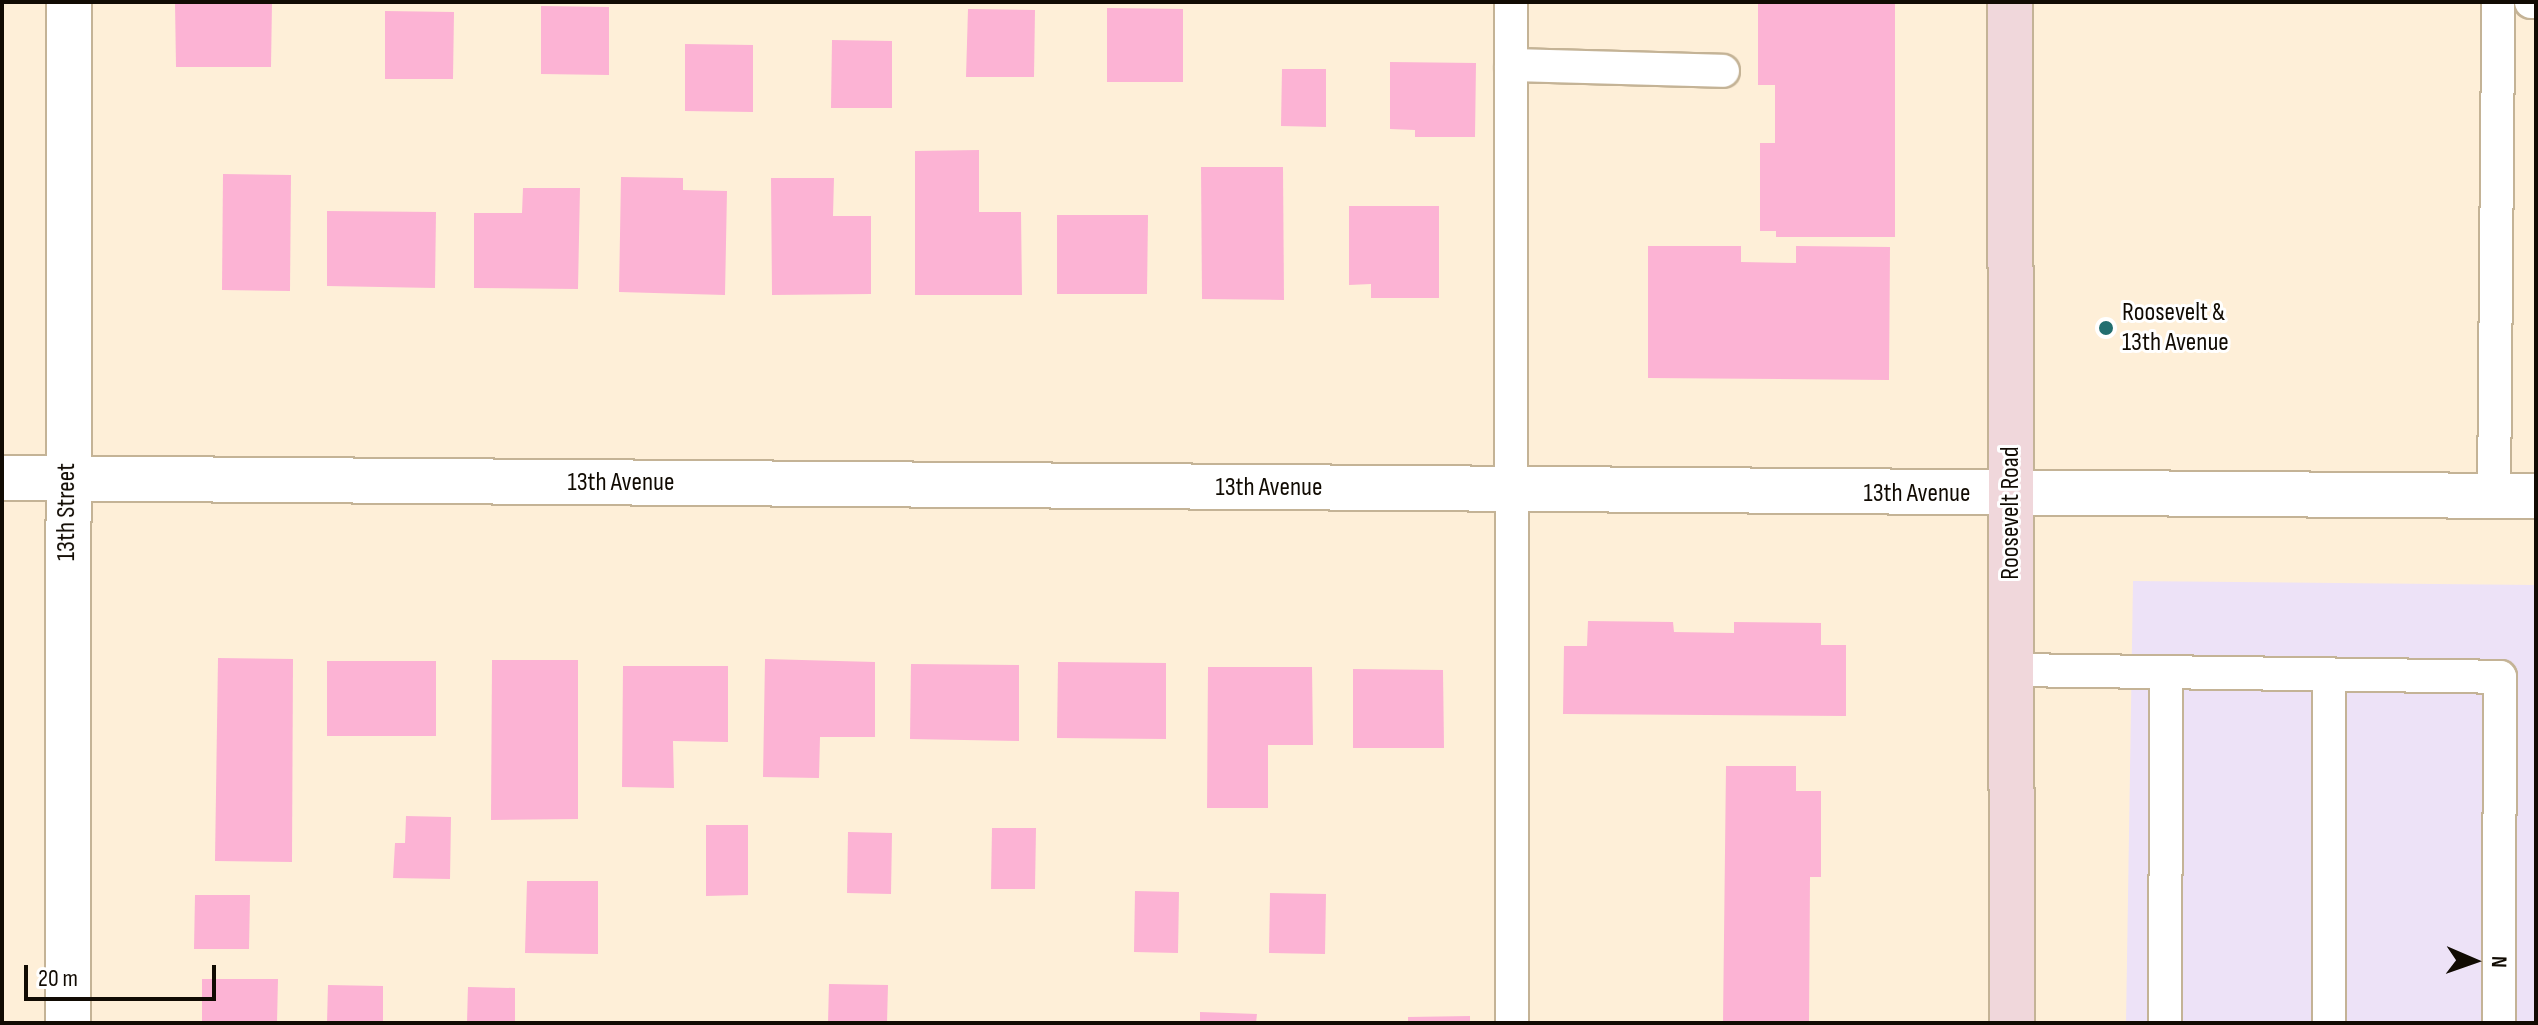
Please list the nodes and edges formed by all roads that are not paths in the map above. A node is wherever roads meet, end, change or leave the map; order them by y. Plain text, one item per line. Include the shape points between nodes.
1 (69, 2) edge
2 (1511, 2) edge
3 (2010, 2) edge
4 (2498, 2) edge
5 (1511, 65) junction
6 (1723, 71) dead end
7 (2, 478) edge
8 (66, 478) junction
9 (1512, 490) junction
10 (2011, 494) junction
11 (2515, 496) edge
12 (2012, 670) junction
13 (2166, 672) junction
14 (2329, 675) junction
15 (68, 1023) edge
16 (1512, 1023) edge
17 (2012, 1023) edge
18 (2165, 1023) edge
19 (2329, 1023) edge
20 (2499, 1023) edge

1 - 8 street, 13th Street
2 - 5 lane
3 - 10 main road, Roosevelt Road
4 - 11 lane
5 - 6 lane
5 - 9 lane
7 - 8 street, 13th Avenue
8 - 9 street, 13th Avenue
8 - 15 street, 13th Street
9 - 10 street, 13th Avenue
9 - 16 lane
10 - 11 street, 13th Avenue
10 - 12 main road, Roosevelt Road
12 - 13 lane
12 - 17 main road, Roosevelt Road
13 - 14 lane
13 - 18 lane
14 - 19 lane
14 - 20 lane via 2500,677

